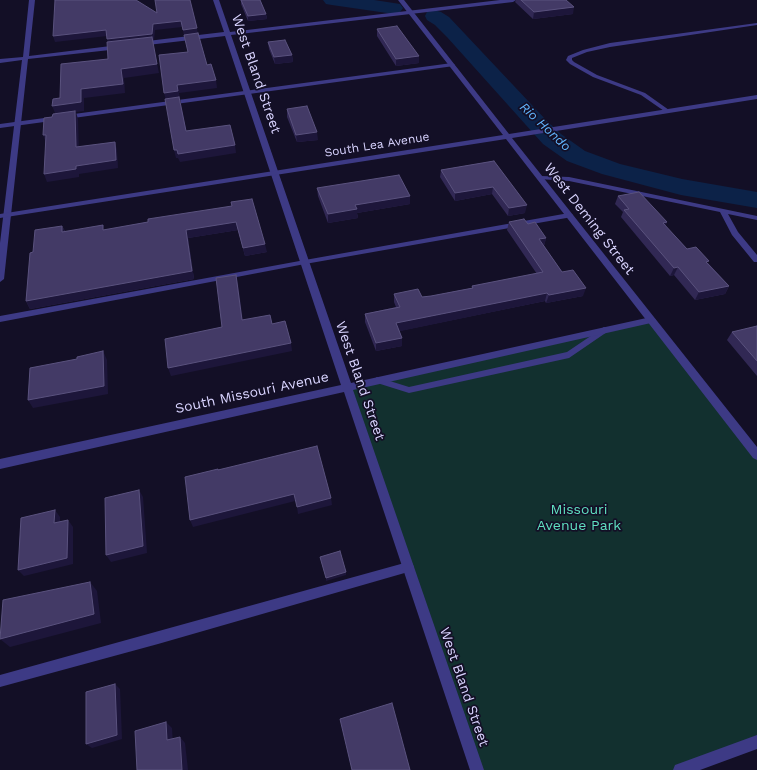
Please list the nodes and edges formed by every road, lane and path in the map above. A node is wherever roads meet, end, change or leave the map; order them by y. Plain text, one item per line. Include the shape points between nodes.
1 (32, 0) edge
2 (216, 0) edge
3 (401, 0) edge
4 (513, 0) edge
5 (492, 1) edge
6 (411, 12) junction
7 (757, 24) edge
8 (227, 34) junction
9 (134, 45) edge
10 (126, 46) edge
11 (25, 58) junction
12 (0, 60) edge
13 (452, 65) junction
14 (247, 92) junction
15 (757, 97) edge
16 (667, 111) junction
17 (18, 124) junction
18 (0, 126) edge
19 (507, 136) junction
20 (274, 172) junction
21 (541, 178) junction
22 (723, 212) junction
23 (4, 215) edge
24 (569, 215) junction
25 (757, 218) edge
26 (757, 260) edge
27 (305, 262) junction
28 (0, 279) edge
29 (0, 319) edge
30 (652, 320) junction
31 (604, 330) junction
32 (377, 380) junction
33 (347, 387) junction
34 (757, 455) edge
35 (0, 464) edge
36 (408, 567) junction
37 (0, 681) edge
38 (757, 742) edge
39 (477, 770) edge
40 (680, 770) edge

1 - 11 street
2 - 8 street, West Bland Street
3 - 6 street, West Deming Street
4 - 5 street
5 - 6 street
6 - 8 street
6 - 13 street, West Deming Street
7 - 16 lane via 610,45 570,57 572,63 595,76 643,94
8 - 9 street
8 - 14 street, West Bland Street
10 - 11 street
11 - 12 street
11 - 17 street
13 - 14 lane
13 - 19 street, West Deming Street
14 - 17 lane
14 - 20 street, West Bland Street
15 - 16 street, South Lea Avenue
16 - 19 street, South Lea Avenue
17 - 18 lane
17 - 23 street
19 - 20 street, South Lea Avenue
19 - 21 street, West Deming Street
20 - 23 street, South Lea Avenue
20 - 27 street, West Bland Street
21 - 22 lane via 598,184
21 - 24 street, West Deming Street
22 - 25 lane
22 - 26 lane via 735,233
23 - 28 street
24 - 27 lane
24 - 30 street, West Deming Street
27 - 29 lane
27 - 33 street, West Bland Street
30 - 31 street, South Missouri Avenue
30 - 34 street, West Deming Street
31 - 32 street, South Missouri Avenue
31 - 32 lane via 569,355 421,388 409,390
32 - 33 street, South Missouri Avenue
33 - 35 street, South Missouri Avenue
33 - 36 street, West Bland Street
36 - 37 lane
36 - 39 street, West Bland Street
38 - 40 street

